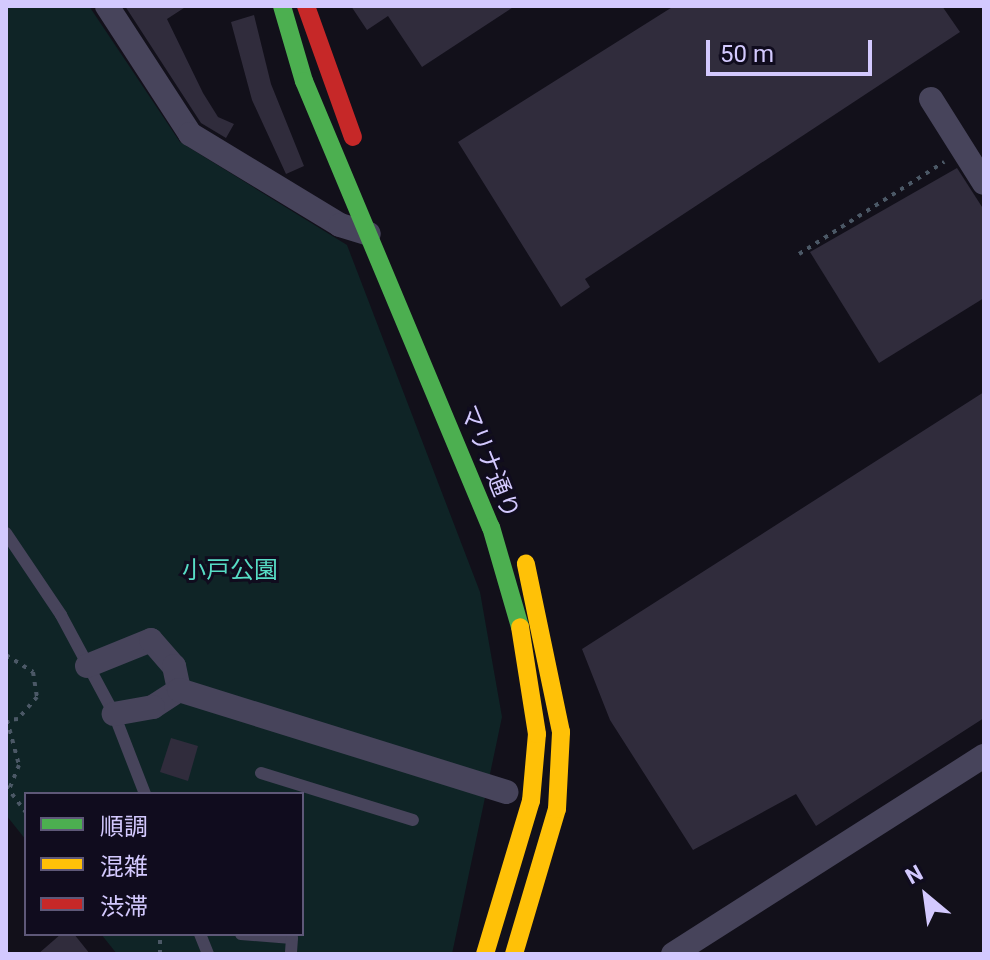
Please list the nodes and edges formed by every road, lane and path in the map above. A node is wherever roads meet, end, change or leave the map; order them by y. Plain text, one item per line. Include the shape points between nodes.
1 (107, 6) edge
2 (282, 6) edge
3 (306, 6) edge
4 (931, 99) dead end
5 (963, 150) junction
6 (361, 158) dead end
7 (984, 183) edge
8 (369, 234) junction
9 (799, 254) dead end
10 (6, 533) edge
11 (522, 550) dead end
12 (6, 655) edge
13 (87, 666) junction
14 (179, 690) junction
15 (114, 714) junction
16 (6, 720) edge
17 (984, 756) edge
18 (261, 773) dead end
19 (7, 788) edge
20 (144, 792) edge
21 (507, 792) dead end
22 (24, 810) edge
23 (413, 820) dead end
24 (266, 936) edge
25 (292, 954) edge
26 (485, 954) edge
27 (514, 954) edge
28 (673, 954) edge

1 - 8 street via 190,134 340,225
2 - 8 street, マリナ通り via 304,81
3 - 6 street
4 - 5 street
5 - 7 street
5 - 9 path
8 - 26 street, マリナ通り via 491,527 537,734 531,801
10 - 13 lane
11 - 27 street, マリナ通り via 541,610 561,732 557,809
12 - 16 path via 33,672 37,697 18,719
13 - 14 street via 151,640 174,666
13 - 15 lane
14 - 15 street via 153,707
14 - 21 street
15 - 20 lane
16 - 19 path via 19,765
17 - 28 street
18 - 23 lane
19 - 22 path
24 - 25 lane via 292,938

